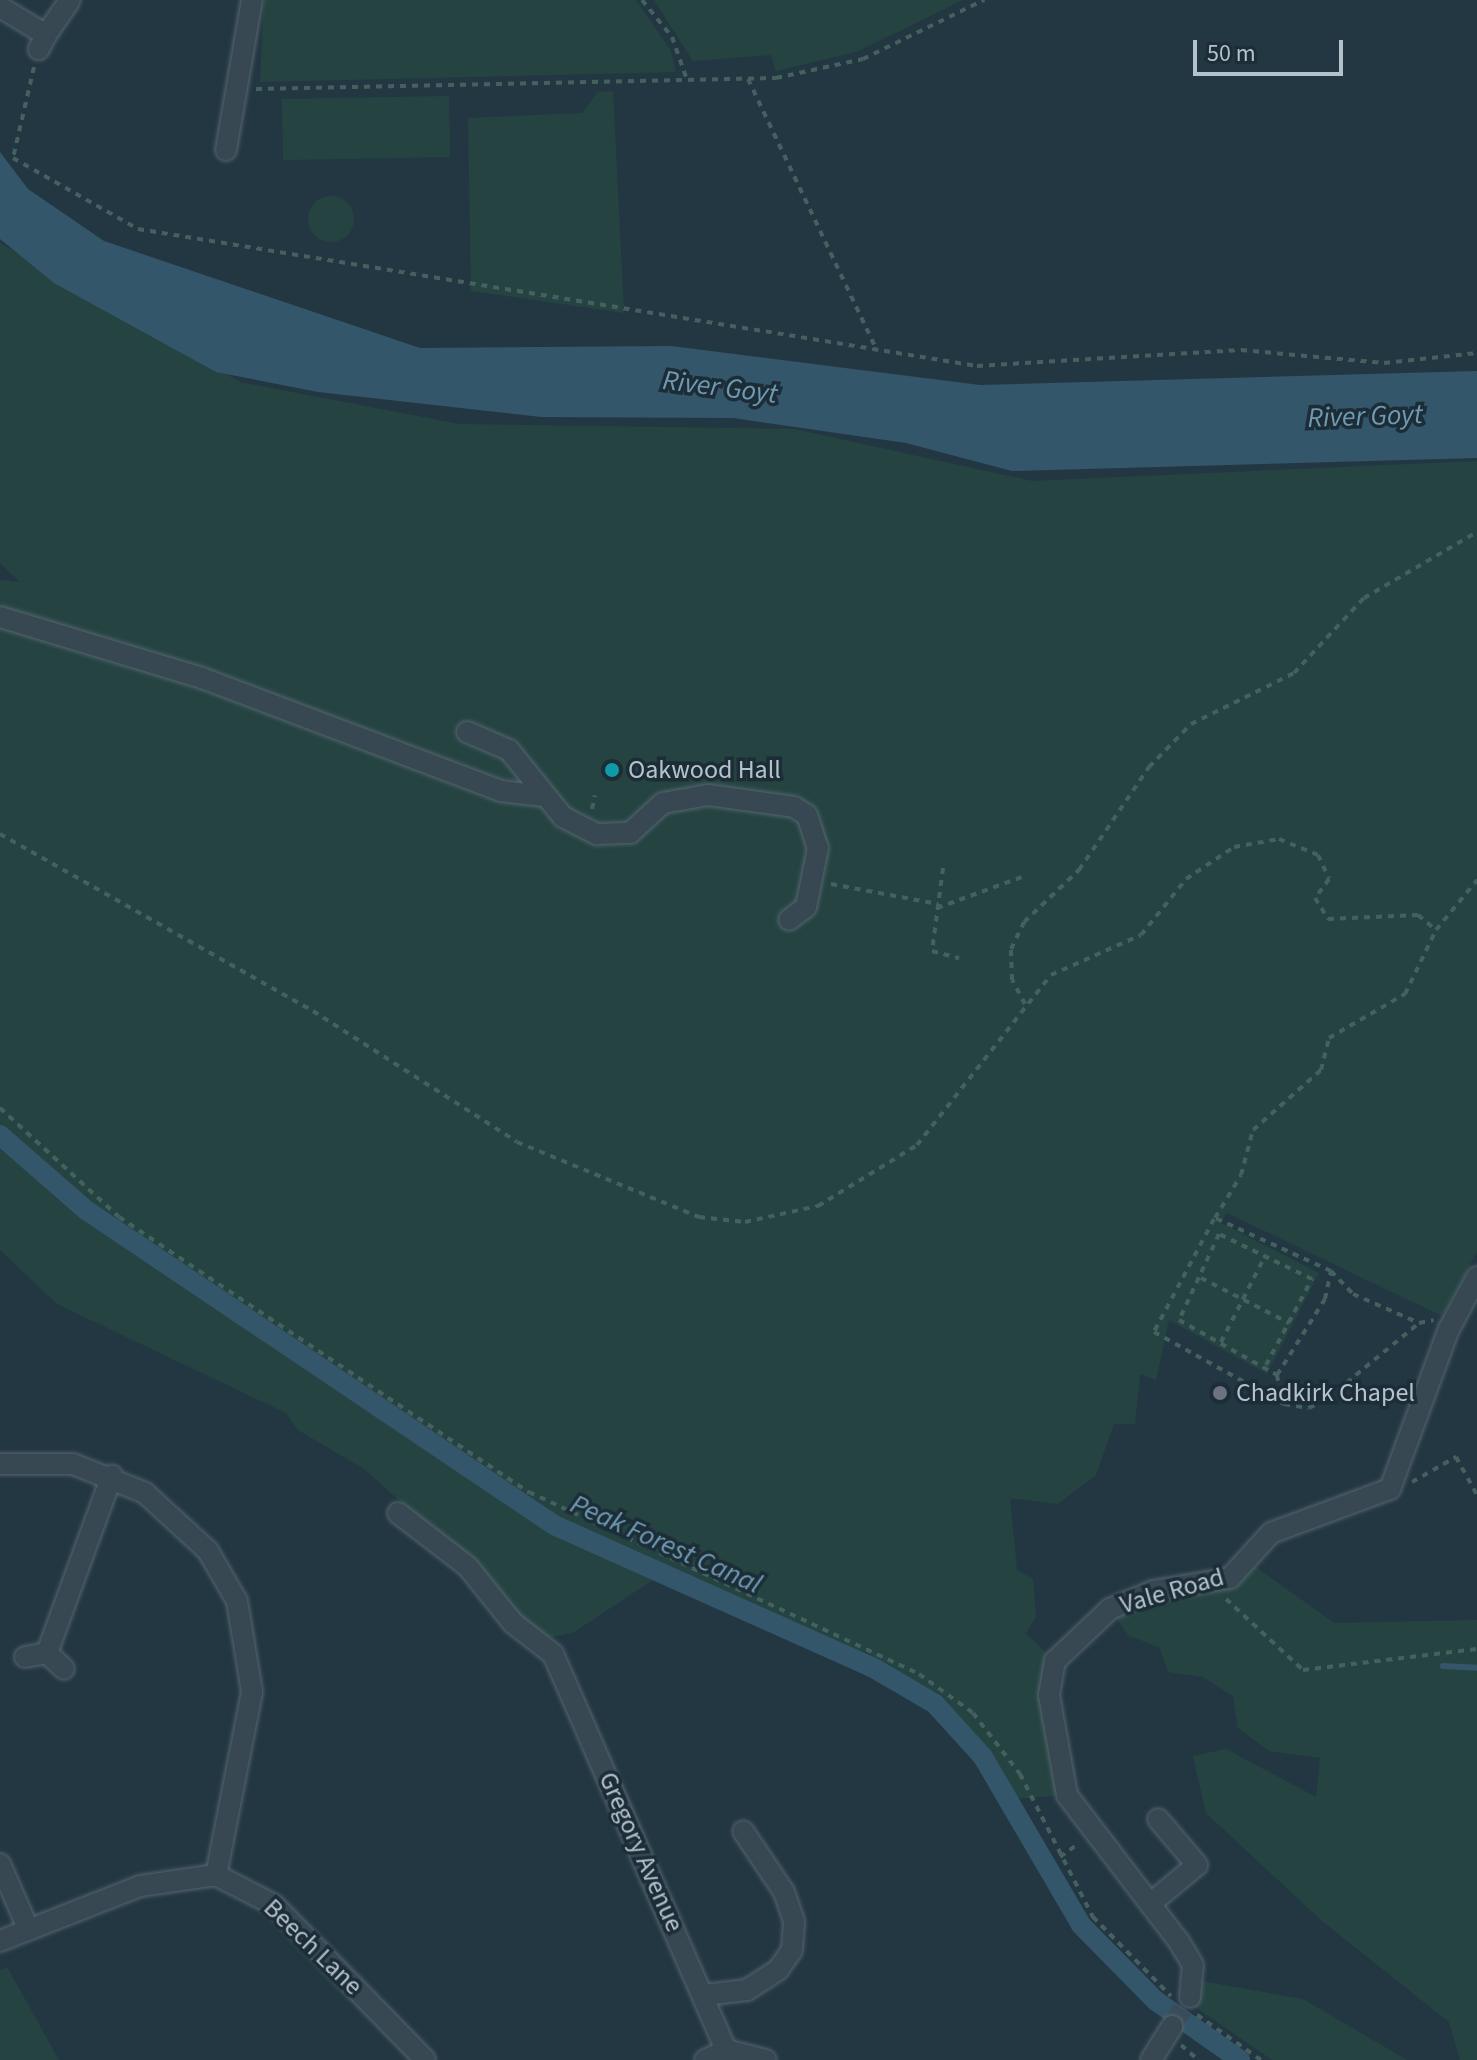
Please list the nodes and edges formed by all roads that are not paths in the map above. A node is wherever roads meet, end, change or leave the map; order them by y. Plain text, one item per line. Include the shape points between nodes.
1 (70, 0) edge
2 (252, 0) edge
3 (0, 7) edge
4 (226, 150) dead end
5 (0, 617) edge
6 (467, 732) dead end
7 (543, 796) junction
8 (789, 920) dead end
9 (1477, 1277) edge
10 (0, 1464) edge
11 (112, 1475) junction
12 (398, 1513) dead end
13 (47, 1653) junction
14 (25, 1657) dead end
15 (64, 1669) dead end
16 (1158, 1819) dead end
17 (743, 1831) dead end
18 (0, 1864) edge
19 (216, 1875) junction
20 (1150, 1904) junction
21 (27, 1926) junction
22 (0, 1941) edge
23 (705, 1995) junction
24 (1184, 2002) tunnel mouth
25 (1172, 2026) tunnel mouth
26 (726, 2050) junction
27 (425, 2060) edge
28 (705, 2060) edge
29 (766, 2060) edge
30 (1151, 2060) edge

1 - 3 street via 42,42
2 - 4 street
5 - 7 street via 202,678 501,791
6 - 7 street via 509,750
7 - 8 street via 582,829 615,836 643,825 663,803 695,797 794,807 814,828 813,881 806,907
9 - 20 street, Vale Road via 1449,1329 1390,1489 1271,1533 1230,1578 1153,1591 1110,1609 1055,1661 1049,1695 1053,1750 1067,1795 1091,1835
10 - 11 street via 53,1461
11 - 13 street
11 - 19 street via 174,1514 208,1551 247,1633 252,1692
12 - 23 street, Gregory Avenue via 468,1567 513,1623 553,1654
13 - 14 street
13 - 15 street
16 - 20 street via 1197,1865
17 - 23 street via 784,1892 794,1921 792,1950 778,1970 747,1990
18 - 21 street
19 - 21 street via 140,1886
19 - 27 street, Beech Lane via 274,1905
20 - 24 street, Vale Road via 1193,1965
21 - 22 street
23 - 26 street, Gregory Avenue
25 - 30 street
26 - 28 street
26 - 29 street

